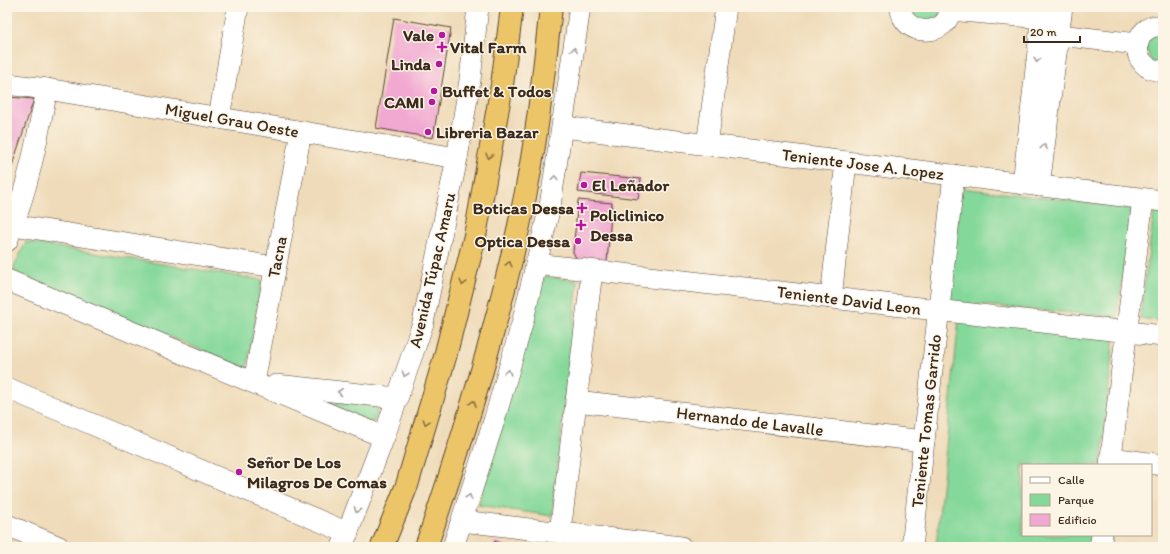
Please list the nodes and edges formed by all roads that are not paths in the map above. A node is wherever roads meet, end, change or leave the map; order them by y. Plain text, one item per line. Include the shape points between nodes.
1 (238, 7) edge
2 (478, 7) edge
3 (512, 7) edge
4 (551, 7) edge
5 (580, 7) edge
6 (726, 7) edge
7 (901, 7) edge
8 (1062, 7) edge
9 (950, 9) edge
10 (1043, 13) edge
11 (1163, 26) edge
12 (1059, 35) junction
13 (1137, 44) junction
14 (1163, 71) edge
15 (7, 84) edge
16 (47, 89) junction
17 (219, 118) junction
18 (563, 127) junction
19 (301, 132) junction
20 (707, 145) junction
21 (457, 158) junction
22 (846, 162) junction
23 (954, 175) junction
24 (1031, 185) junction
25 (1142, 199) junction
26 (1163, 201) edge
27 (10, 233) edge
28 (536, 264) junction
29 (275, 267) junction
30 (592, 271) junction
31 (7, 280) edge
32 (831, 298) junction
33 (939, 310) junction
34 (1126, 331) junction
35 (1163, 336) edge
36 (254, 382) junction
37 (7, 388) edge
38 (397, 398) junction
39 (576, 401) junction
40 (384, 437) junction
41 (924, 441) junction
42 (1110, 462) edge
43 (1145, 464) edge
44 (1152, 464) edge
45 (1163, 465) edge
46 (462, 521) junction
47 (7, 525) edge
48 (560, 533) junction
49 (1102, 536) edge
50 (345, 540) edge
51 (59, 547) edge
52 (382, 547) edge
53 (426, 547) edge
54 (453, 547) edge
55 (681, 547) edge
56 (912, 547) edge
57 (1100, 547) edge

1 - 17 street
2 - 21 street, Avenida Túpac Amaru via 470,80
3 -> 52 highway, Avenida Túpac Amaru via 502,86 473,243 445,357 407,485
53 -> 4 highway via 484,369 514,244 526,192
18 -> 5 street
6 - 20 street
7 - 9 street via 903,18 908,24 922,31 929,31 943,24
8 - 12 street
9 - 10 street
10 -> 24 street
11 - 13 street via 1146,30
12 - 13 street
24 -> 12 street
13 - 14 street via 1137,52 1144,65 1156,71
15 - 16 street, Miguel Grau Oeste
16 - 17 street, Miguel Grau Oeste
16 - 27 street via 34,158
17 - 19 street, Miguel Grau Oeste
18 - 20 street, Teniente Jose A. Lopez
28 -> 18 street via 550,206
19 - 21 street, Miguel Grau Oeste
19 - 29 street, Tacna
20 - 22 street, Teniente Jose A. Lopez
21 -> 38 street, Avenida Túpac Amaru via 423,323
22 - 23 street, Teniente Jose A. Lopez
22 - 32 street
23 - 24 street, Teniente Jose A. Lopez
23 - 33 street, Teniente Tomas Garrido
24 - 25 street, Teniente Jose A. Lopez
25 - 26 street, Teniente Jose A. Lopez
25 - 34 street
27 - 29 street
28 - 30 street, Teniente David Leon
46 -> 28 street via 522,324
29 - 36 street, Tacna
30 - 32 street, Teniente David Leon
30 - 39 street
31 - 36 street
32 - 33 street, Teniente David Leon
33 - 34 street, Teniente David Leon
33 - 41 street, Teniente Tomas Garrido
34 - 35 street, Teniente David Leon
34 - 42 street
38 -> 36 street
36 - 40 street
37 - 50 street
38 - 40 street, Avenida Túpac Amaru
39 - 41 street, Hernando de Lavalle
39 - 48 street
40 -> 50 street, Avenida Túpac Amaru
41 - 56 street, Teniente Tomas Garrido
42 - 43 street
44 - 45 street
46 - 48 street
46 - 54 street
47 - 51 street
48 - 55 street
49 - 57 street

